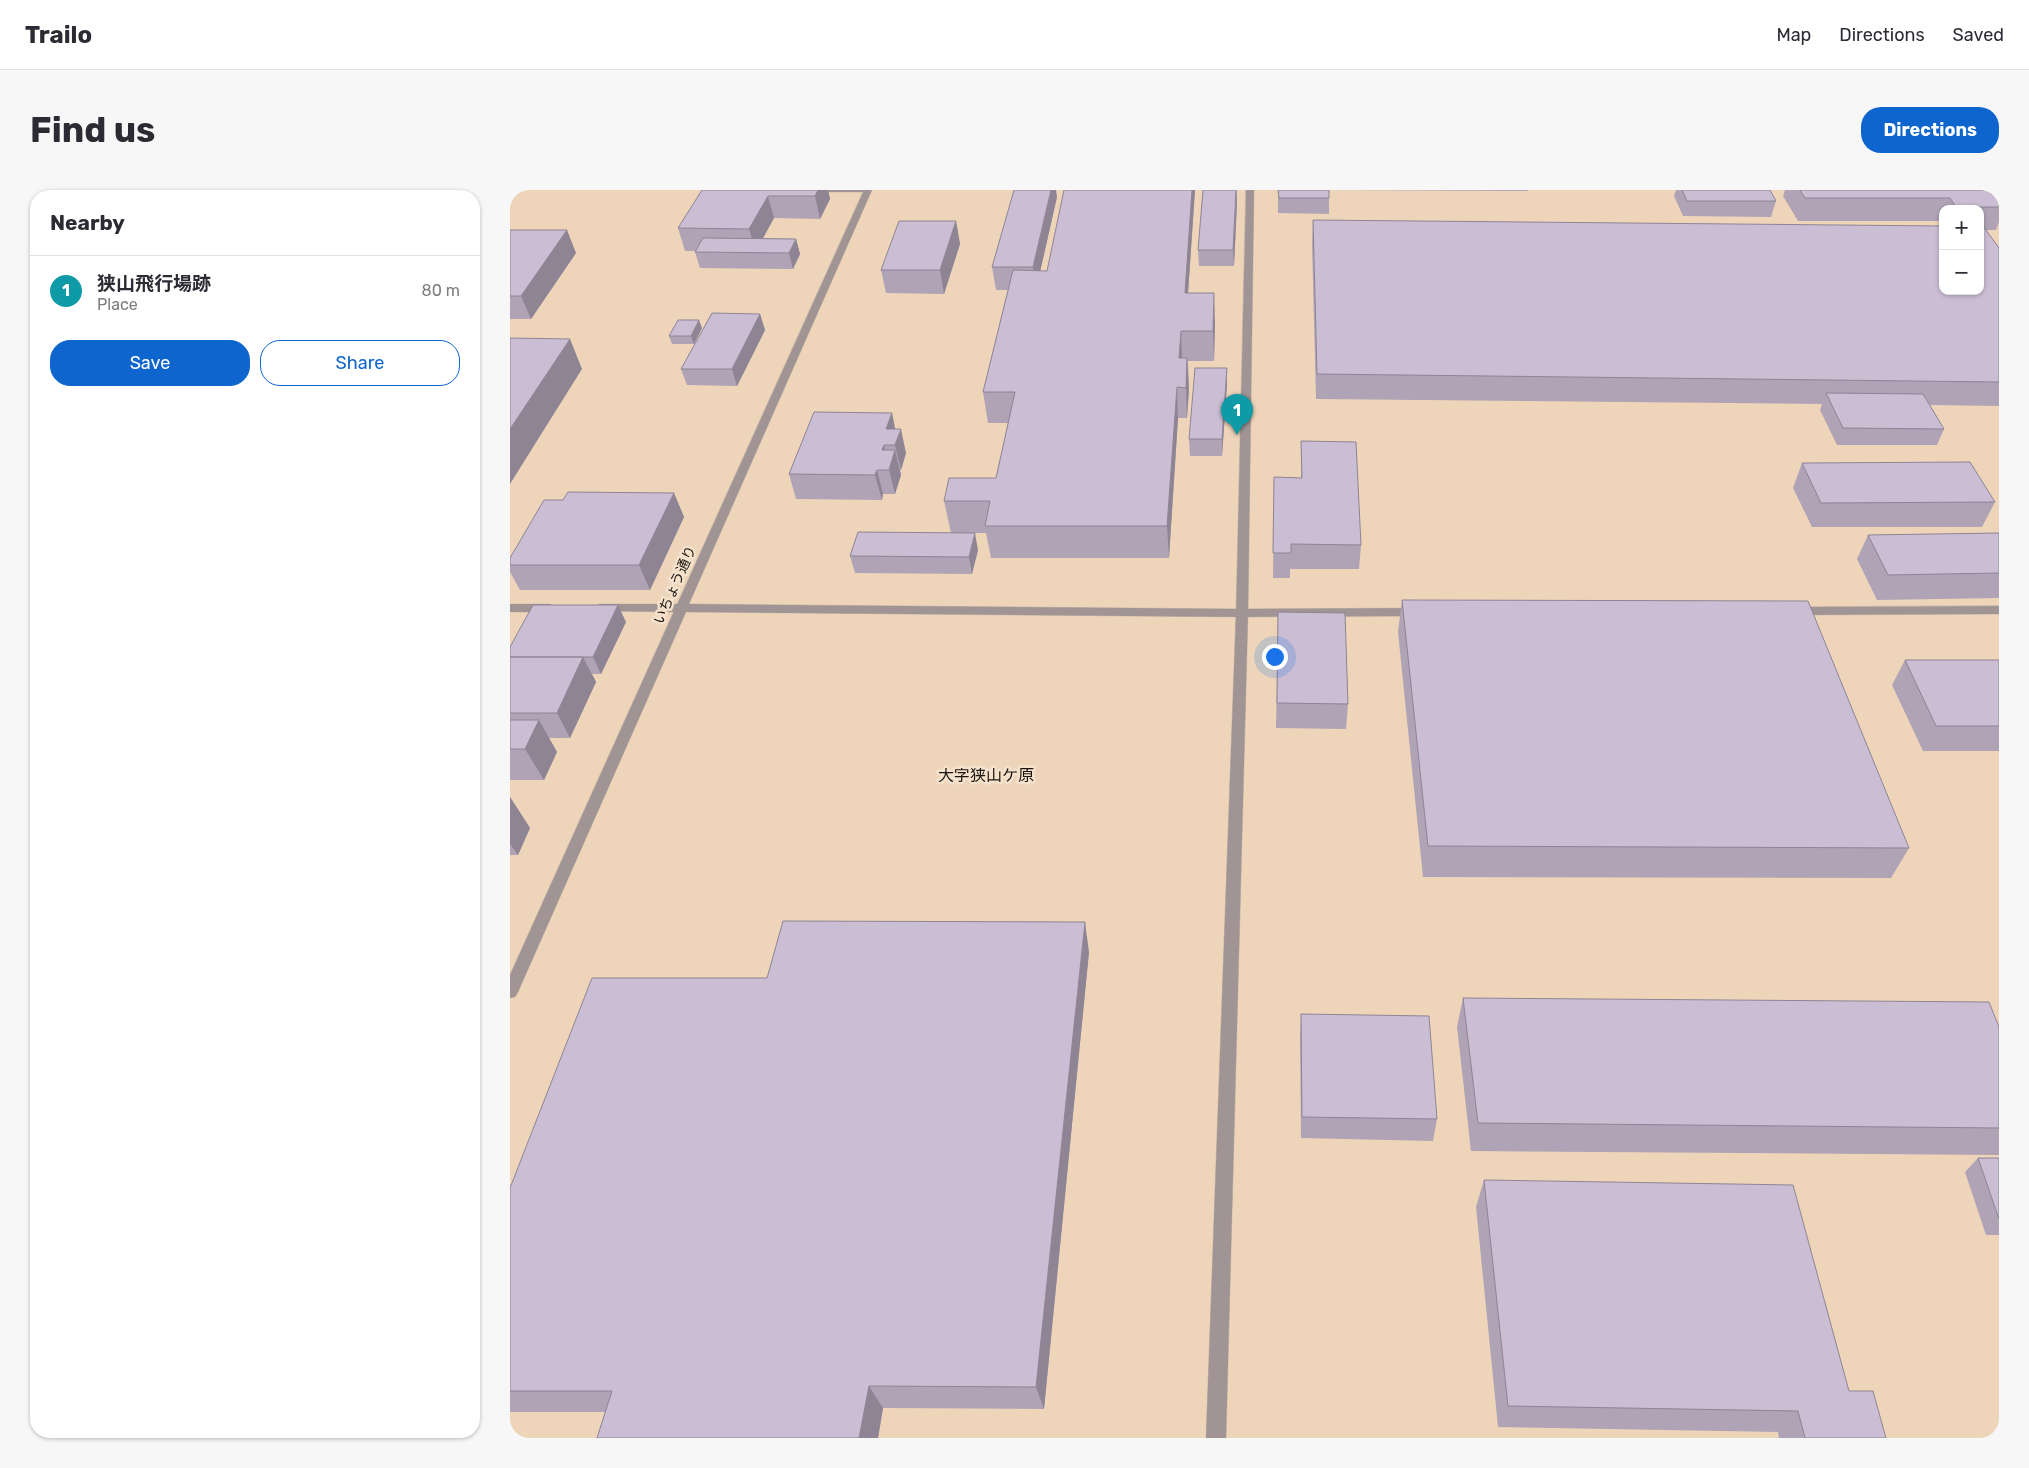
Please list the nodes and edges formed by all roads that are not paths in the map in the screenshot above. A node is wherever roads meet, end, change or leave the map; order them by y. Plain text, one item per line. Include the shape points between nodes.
1 (799, 190) edge
2 (868, 190) edge
3 (1250, 190) edge
4 (510, 608) edge
5 (567, 608) edge
6 (586, 608) edge
7 (680, 608) junction
8 (1999, 610) edge
9 (1780, 611) edge
10 (1431, 612) edge
11 (1242, 613) junction
12 (510, 992) edge
13 (1216, 1438) edge

1 - 2 street
2 - 7 street, いちょう通り
3 - 11 street
4 - 5 street
6 - 7 street
7 - 11 street
7 - 12 street, いちょう通り
8 - 9 street
10 - 11 street
11 - 13 street

